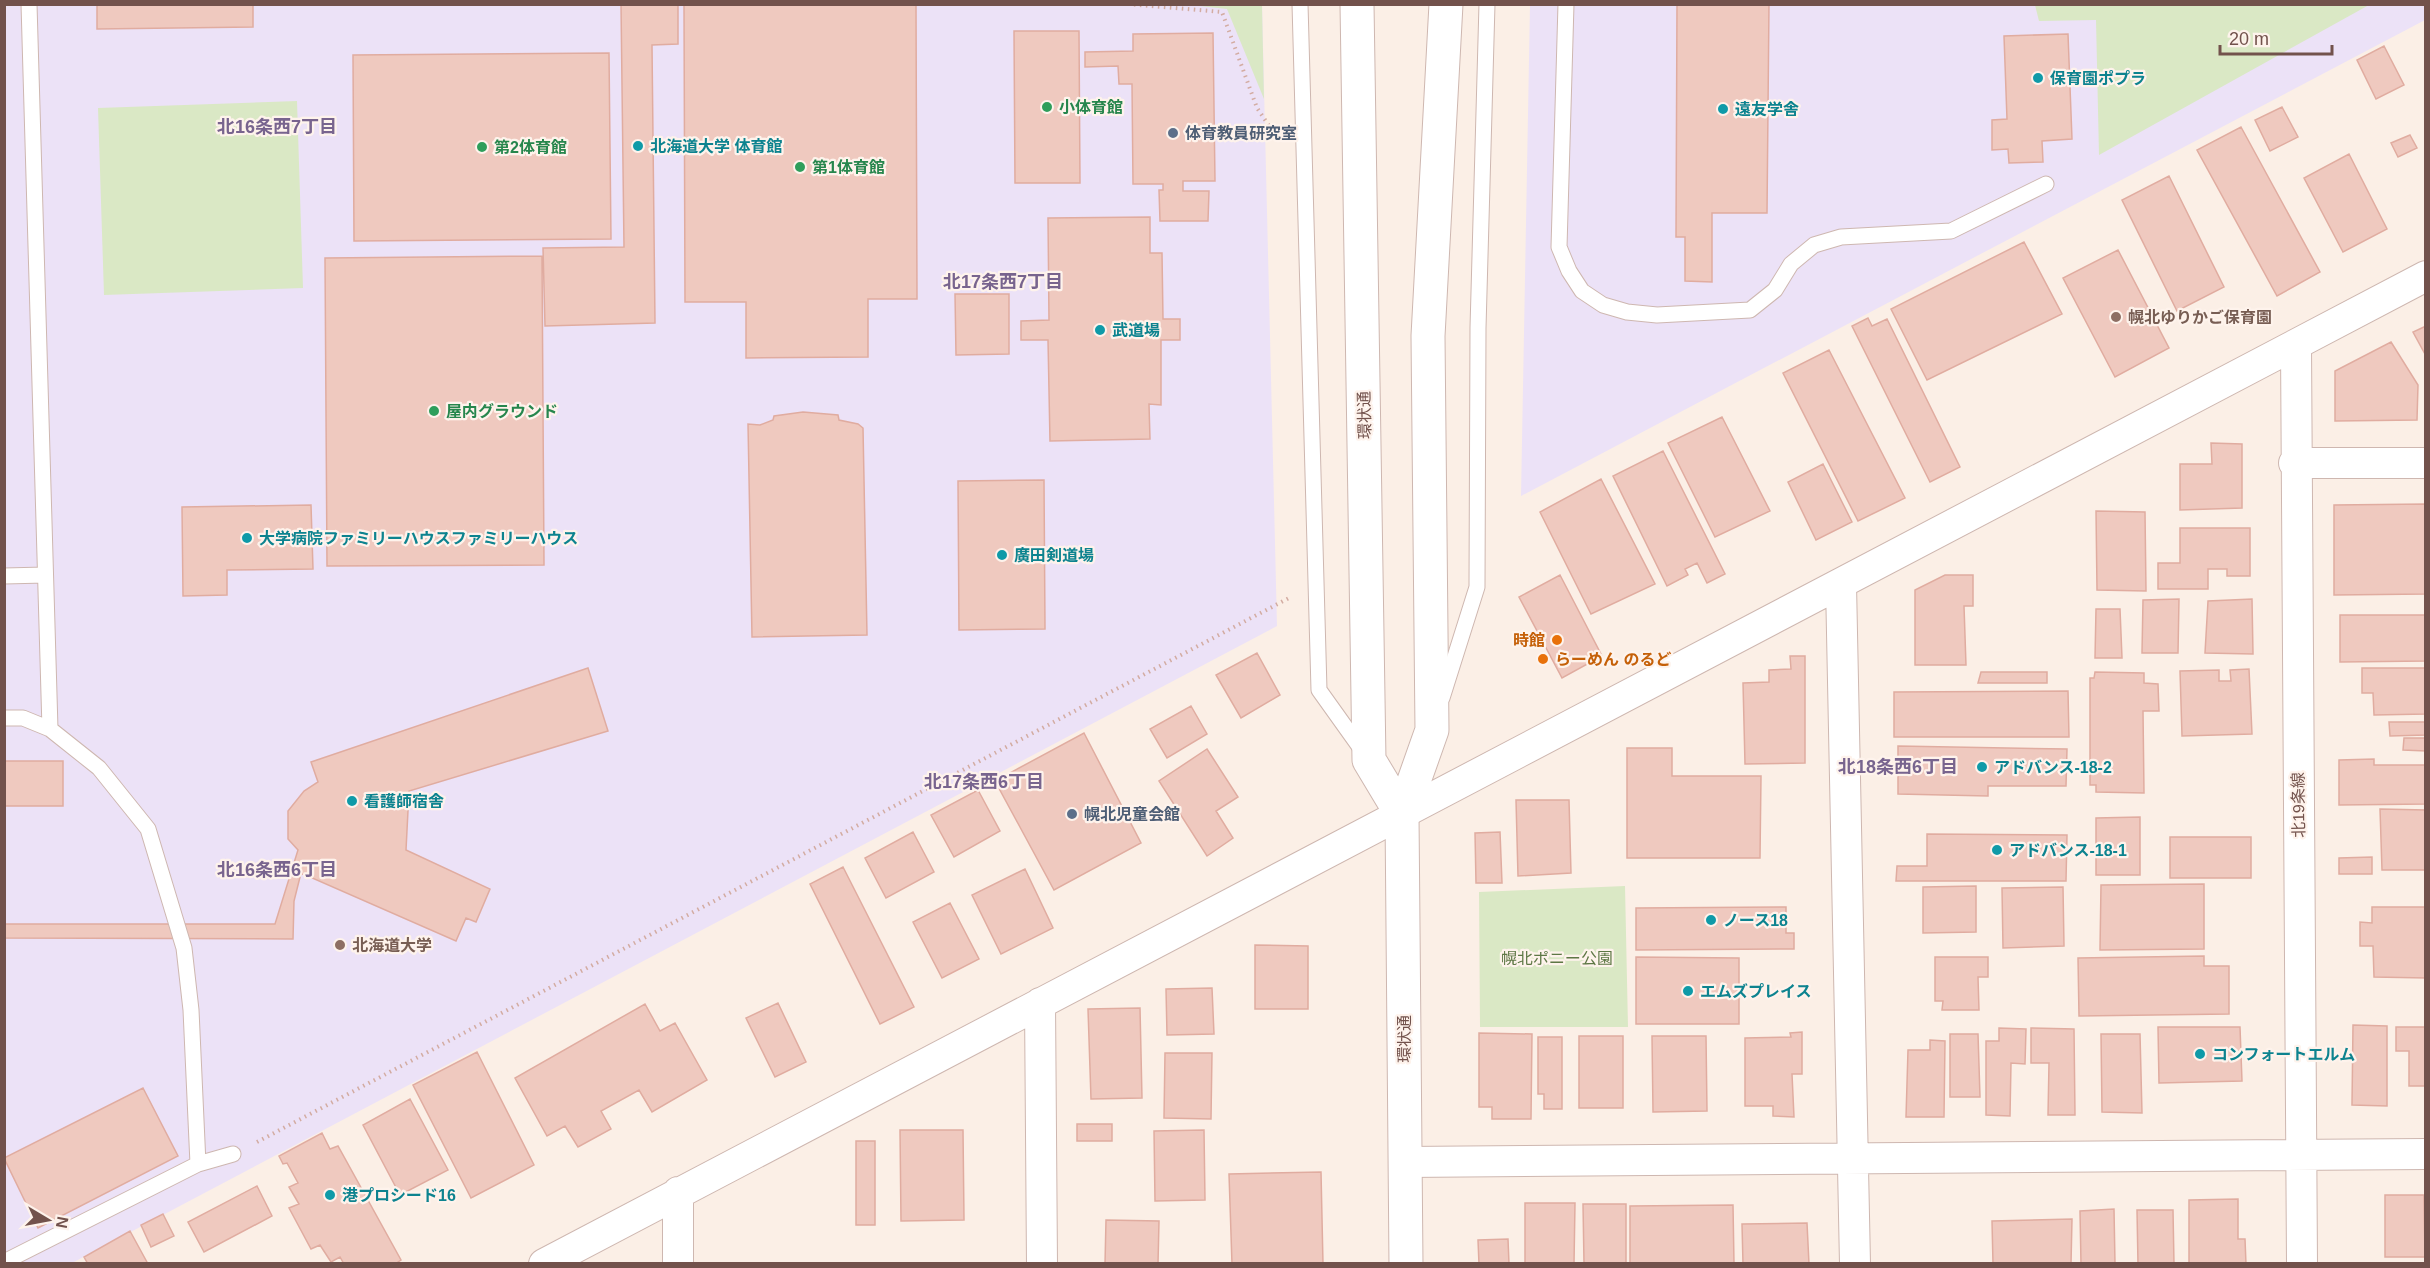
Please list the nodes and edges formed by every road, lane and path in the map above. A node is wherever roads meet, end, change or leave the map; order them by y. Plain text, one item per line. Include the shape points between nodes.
1 (29, 4) edge
2 (963, 4) edge
3 (996, 4) edge
4 (1128, 4) edge
5 (1300, 4) edge
6 (1357, 4) edge
7 (1446, 4) edge
8 (1487, 4) edge
9 (1566, 4) edge
10 (1281, 144) dead end
11 (2046, 184) dead end
12 (2426, 276) edge
13 (2296, 346) junction
14 (2426, 463) edge
15 (2294, 464) junction
16 (45, 575) junction
17 (4, 576) edge
18 (1841, 584) junction
19 (1289, 598) dead end
20 (4, 718) edge
21 (50, 729) junction
22 (1432, 730) junction
23 (1369, 760) junction
24 (1402, 815) junction
25 (1040, 1003) junction
26 (233, 1154) joint
27 (2426, 1154) edge
28 (2302, 1155) junction
29 (1854, 1158) junction
30 (1405, 1162) junction
31 (198, 1164) junction
32 (678, 1192) junction
33 (4, 1262) edge
34 (544, 1263) edge
35 (678, 1263) edge
36 (1042, 1263) edge
37 (1406, 1263) edge
38 (1855, 1263) edge
39 (2302, 1263) edge

1 - 16 lane
2 - 3 path
4 - 10 path via 1222,12 1257,108
5 - 23 lane via 1319,690
6 - 23 street, 環状通
7 - 22 street, 環状通 via 1428,336
8 - 22 lane via 1478,328 1477,587
9 - 11 lane via 1559,247 1582,291 1603,305 1657,315 1750,310 1775,290 1791,264 1814,244 1841,237 1951,231
12 - 13 street
13 - 15 street, 北19条線
13 - 18 street
14 - 15 street
15 - 28 street, 北19条線
16 - 17 lane
16 - 21 lane
18 - 24 street
18 - 29 street
19 - 26 path
20 - 21 lane via 23,718
21 - 31 lane via 99,768 148,829 184,948
22 - 24 street, 環状通
23 - 24 street
24 - 25 street
24 - 30 street, 環状通
25 - 32 street
25 - 36 street
26 - 31 lane
27 - 28 street
28 - 29 street
28 - 39 street, 北19条線
29 - 30 street
29 - 38 street
30 - 37 street, 環状通
31 - 33 lane
32 - 34 street
32 - 35 street

